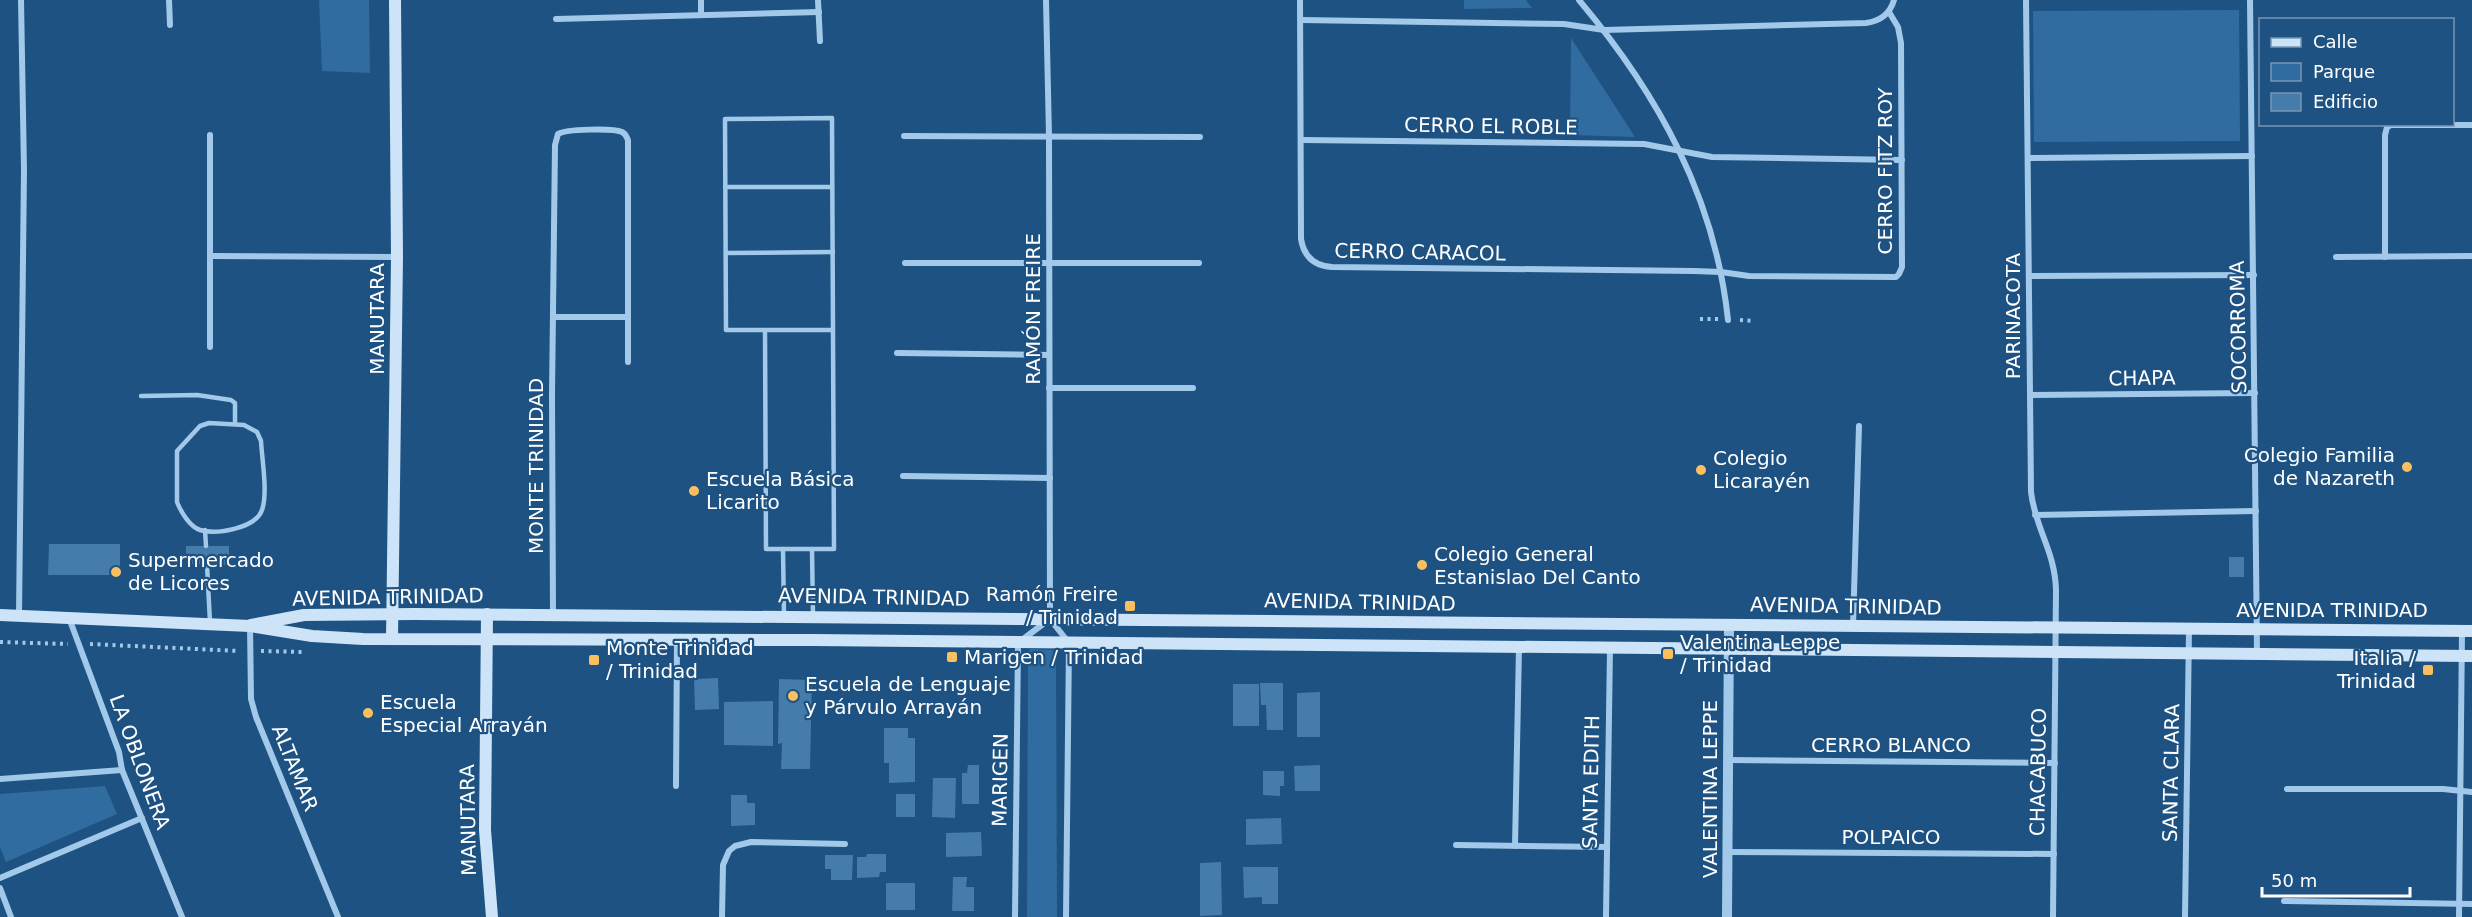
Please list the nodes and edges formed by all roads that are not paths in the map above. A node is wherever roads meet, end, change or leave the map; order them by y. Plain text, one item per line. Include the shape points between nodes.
1 (21, 0) edge
2 (169, 0) edge
3 (395, 0) edge
4 (701, 0) edge
5 (818, 0) edge
6 (1046, 0) edge
7 (1300, 0) edge
8 (1579, 0) edge
9 (1894, 0) edge
10 (2026, 0) edge
11 (2250, 0) edge
12 (819, 12) junction
13 (1889, 12) junction
14 (701, 15) junction
15 (556, 18) dead end
16 (1301, 20) junction
17 (170, 25) dead end
18 (1604, 30) junction
19 (819, 41) dead end
20 (2454, 125) edge
21 (2472, 125) edge
22 (2390, 126) edge
23 (210, 135) dead end
24 (904, 136) dead end
25 (1049, 136) junction
26 (1200, 137) dead end
27 (1302, 140) junction
28 (1679, 151) junction
29 (2252, 156) junction
30 (2028, 158) junction
31 (1902, 160) junction
32 (725, 187) junction
33 (832, 187) junction
34 (833, 252) junction
35 (726, 253) junction
36 (210, 256) junction
37 (2472, 256) edge
38 (397, 257) junction
39 (2336, 257) dead end
40 (2385, 257) junction
41 (1049, 261) junction
42 (905, 263) dead end
43 (1199, 263) dead end
44 (1721, 272) junction
45 (2254, 275) junction
46 (2029, 276) junction
47 (553, 317) junction
48 (628, 317) junction
49 (1728, 320) dead end
50 (765, 330) junction
51 (833, 330) junction
52 (210, 347) dead end
53 (897, 353) dead end
54 (1049, 355) junction
55 (628, 362) dead end
56 (1049, 388) junction
57 (1193, 388) dead end
58 (2255, 393) junction
59 (2030, 395) junction
60 (141, 396) dead end
61 (235, 424) junction
62 (1859, 426) dead end
63 (903, 476) dead end
64 (1050, 478) junction
65 (2256, 511) junction
66 (2036, 515) junction
67 (205, 530) junction
68 (206, 546) dead end
69 (783, 549) junction
70 (812, 549) junction
71 (207, 565) dead end
72 (393, 614) junction
73 (487, 614) junction
74 (0, 615) edge
75 (19, 615) junction
76 (553, 615) junction
77 (784, 616) junction
78 (813, 616) junction
79 (69, 618) junction
80 (1050, 619) junction
81 (210, 625) junction
82 (1729, 625) junction
83 (250, 626) junction
84 (1853, 626) junction
85 (2056, 627) junction
86 (2189, 629) junction
87 (2257, 629) junction
88 (2467, 631) edge
89 (487, 638) junction
90 (392, 639) junction
91 (677, 639) junction
92 (1018, 643) junction
93 (1069, 643) junction
94 (1519, 647) junction
95 (1610, 648) junction
96 (1729, 649) junction
97 (2056, 652) junction
98 (2189, 653) junction
99 (2257, 654) junction
100 (2467, 656) edge
101 (1728, 760) junction
102 (2055, 763) junction
103 (122, 770) junction
104 (0, 779) edge
105 (676, 786) dead end
106 (2287, 789) dead end
107 (2460, 791) junction
108 (2472, 792) edge
109 (142, 818) junction
110 (845, 844) dead end
111 (1455, 845) dead end
112 (1515, 846) junction
113 (1607, 847) junction
114 (1727, 852) junction
115 (2054, 854) junction
116 (0, 878) edge
117 (0, 888) edge
118 (2284, 902) dead end
119 (2459, 904) junction
120 (2472, 904) edge
121 (11, 917) edge
122 (180, 917) edge
123 (338, 917) edge
124 (492, 917) edge
125 (722, 917) edge
126 (1015, 917) edge
127 (1066, 917) edge
128 (1606, 917) edge
129 (1727, 917) edge
130 (2053, 917) edge
131 (2184, 917) edge
132 (2459, 917) edge

1 - 75 street via 24,228
2 - 17 street
3 - 38 main road, MANUTARA
4 - 14 street
5 - 12 street
6 - 25 street, RAMÓN FREIRE
7 - 16 street, CERRO CARACOL
8 - 18 street
9 - 13 street
10 - 30 street, PARINACOTA
11 - 29 street, SOCORROMA
12 - 14 street
12 - 19 street
13 - 18 street via 1866,23
13 - 31 street, CERRO FITZ ROY via 1901,43
14 - 15 street
16 - 18 street via 1564,24
16 - 27 street, CERRO CARACOL
18 - 28 street via 1647,92
20 - 21 street
22 - 40 street via 2385,135
23 - 36 street
24 - 25 street
25 - 26 street
25 - 41 street, RAMÓN FREIRE
27 - 28 street, CERRO EL ROBLE via 1644,144
27 - 44 street, CERRO CARACOL via 1302,246 1309,259 1324,267
28 - 31 street, CERRO EL ROBLE via 1712,158
28 - 44 street via 1706,213
29 - 30 street
29 - 45 street, SOCORROMA
30 - 46 street, PARINACOTA
31 - 44 street, CERRO FITZ ROY via 1902,267 1896,277 1749,276
32 - 33 lane
32 - 33 lane via 725,119 832,118
32 - 35 lane
33 - 34 lane
34 - 35 lane
34 - 51 lane
35 - 50 lane via 726,330
36 - 38 street
36 - 52 street
37 - 40 street
38 - 72 main road, MANUTARA
39 - 40 street
41 - 42 street
41 - 43 street
41 - 54 street, RAMÓN FREIRE
44 - 49 street
45 - 46 street
45 - 58 street, SOCORROMA
46 - 59 street, PARINACOTA
47 - 48 street
47 - 48 street, MONTE TRINIDAD via 555,145 558,134 567,130 617,131 628,140
47 - 76 street, MONTE TRINIDAD
48 - 55 street, MONTE TRINIDAD
50 - 51 lane
50 - 69 lane via 766,549
51 - 70 lane via 834,549
53 - 54 street
54 - 56 street, RAMÓN FREIRE
56 - 57 street
56 - 64 street, RAMÓN FREIRE
58 - 59 street, CHAPA
58 - 65 street, SOCORROMA
59 - 66 street, PARINACOTA via 2031,492
60 - 61 lane via 197,395 231,400 235,403
61 - 67 lane via 200,426 177,451 177,502 192,525
61 - 67 lane via 257,432 261,441 262,512 257,519 238,528
62 - 84 street
63 - 64 street
64 - 80 street, RAMÓN FREIRE
65 - 66 street
65 - 87 street, SOCORROMA
66 - 85 street, PARINACOTA via 2054,567
67 - 68 lane
69 - 70 lane
69 - 77 lane
70 - 78 lane
71 - 81 lane
72 - 73 main road, AVENIDA TRINIDAD
72 - 83 main road, AVENIDA TRINIDAD via 304,615
72 - 90 main road, MANUTARA
73 - 76 main road, AVENIDA TRINIDAD
73 - 89 main road, MANUTARA
74 - 75 main road, AVENIDA TRINIDAD
75 - 79 main road, AVENIDA TRINIDAD
76 - 77 main road, AVENIDA TRINIDAD
77 - 78 main road, AVENIDA TRINIDAD
78 - 80 main road, AVENIDA TRINIDAD
79 - 81 main road, AVENIDA TRINIDAD
79 - 103 street, LA OBLONERA via 119,752
80 - 82 main road, AVENIDA TRINIDAD
80 - 92 street
80 - 93 street
81 - 83 main road, AVENIDA TRINIDAD
82 - 84 main road, AVENIDA TRINIDAD
82 - 96 street, VALENTINA LEPPE
83 - 90 main road, AVENIDA TRINIDAD via 312,636
83 - 123 street, ALTAMAR via 251,699 256,717
84 - 85 main road, AVENIDA TRINIDAD
85 - 86 main road, AVENIDA TRINIDAD
85 - 97 street, CHACABUCO
86 - 87 main road, AVENIDA TRINIDAD
86 - 98 street, SANTA CLARA
87 - 88 main road, AVENIDA TRINIDAD
87 - 99 street, SOCORROMA
88 - 100 street
89 - 90 main road, AVENIDA TRINIDAD
89 - 91 main road, AVENIDA TRINIDAD
89 - 124 main road, MANUTARA via 485,830
91 - 92 main road, AVENIDA TRINIDAD
91 - 105 street
92 - 93 main road, AVENIDA TRINIDAD
92 - 126 street, MARIGEN
93 - 94 main road, AVENIDA TRINIDAD
93 - 127 street
94 - 95 main road, AVENIDA TRINIDAD
94 - 112 street
95 - 96 main road, AVENIDA TRINIDAD
95 - 113 street, SANTA EDITH
96 - 97 main road, AVENIDA TRINIDAD
96 - 101 street, VALENTINA LEPPE
97 - 98 main road, AVENIDA TRINIDAD
97 - 102 street, CHACABUCO
98 - 99 main road, AVENIDA TRINIDAD
98 - 131 street, SANTA CLARA
99 - 100 main road, AVENIDA TRINIDAD
100 - 107 street
101 - 102 street, CERRO BLANCO
101 - 114 street, VALENTINA LEPPE
102 - 115 street, CHACABUCO
103 - 104 street
103 - 109 street, LA OBLONERA
106 - 107 street
107 - 108 street
107 - 119 street
109 - 116 street
109 - 122 street, LA OBLONERA
110 - 125 street via 751,842 735,846 723,865
111 - 112 street
112 - 113 street
113 - 128 street, SANTA EDITH
114 - 115 street, POLPAICO
114 - 129 street, VALENTINA LEPPE
115 - 130 street, CHACABUCO
117 - 121 street
118 - 119 street
119 - 120 street
119 - 132 street

